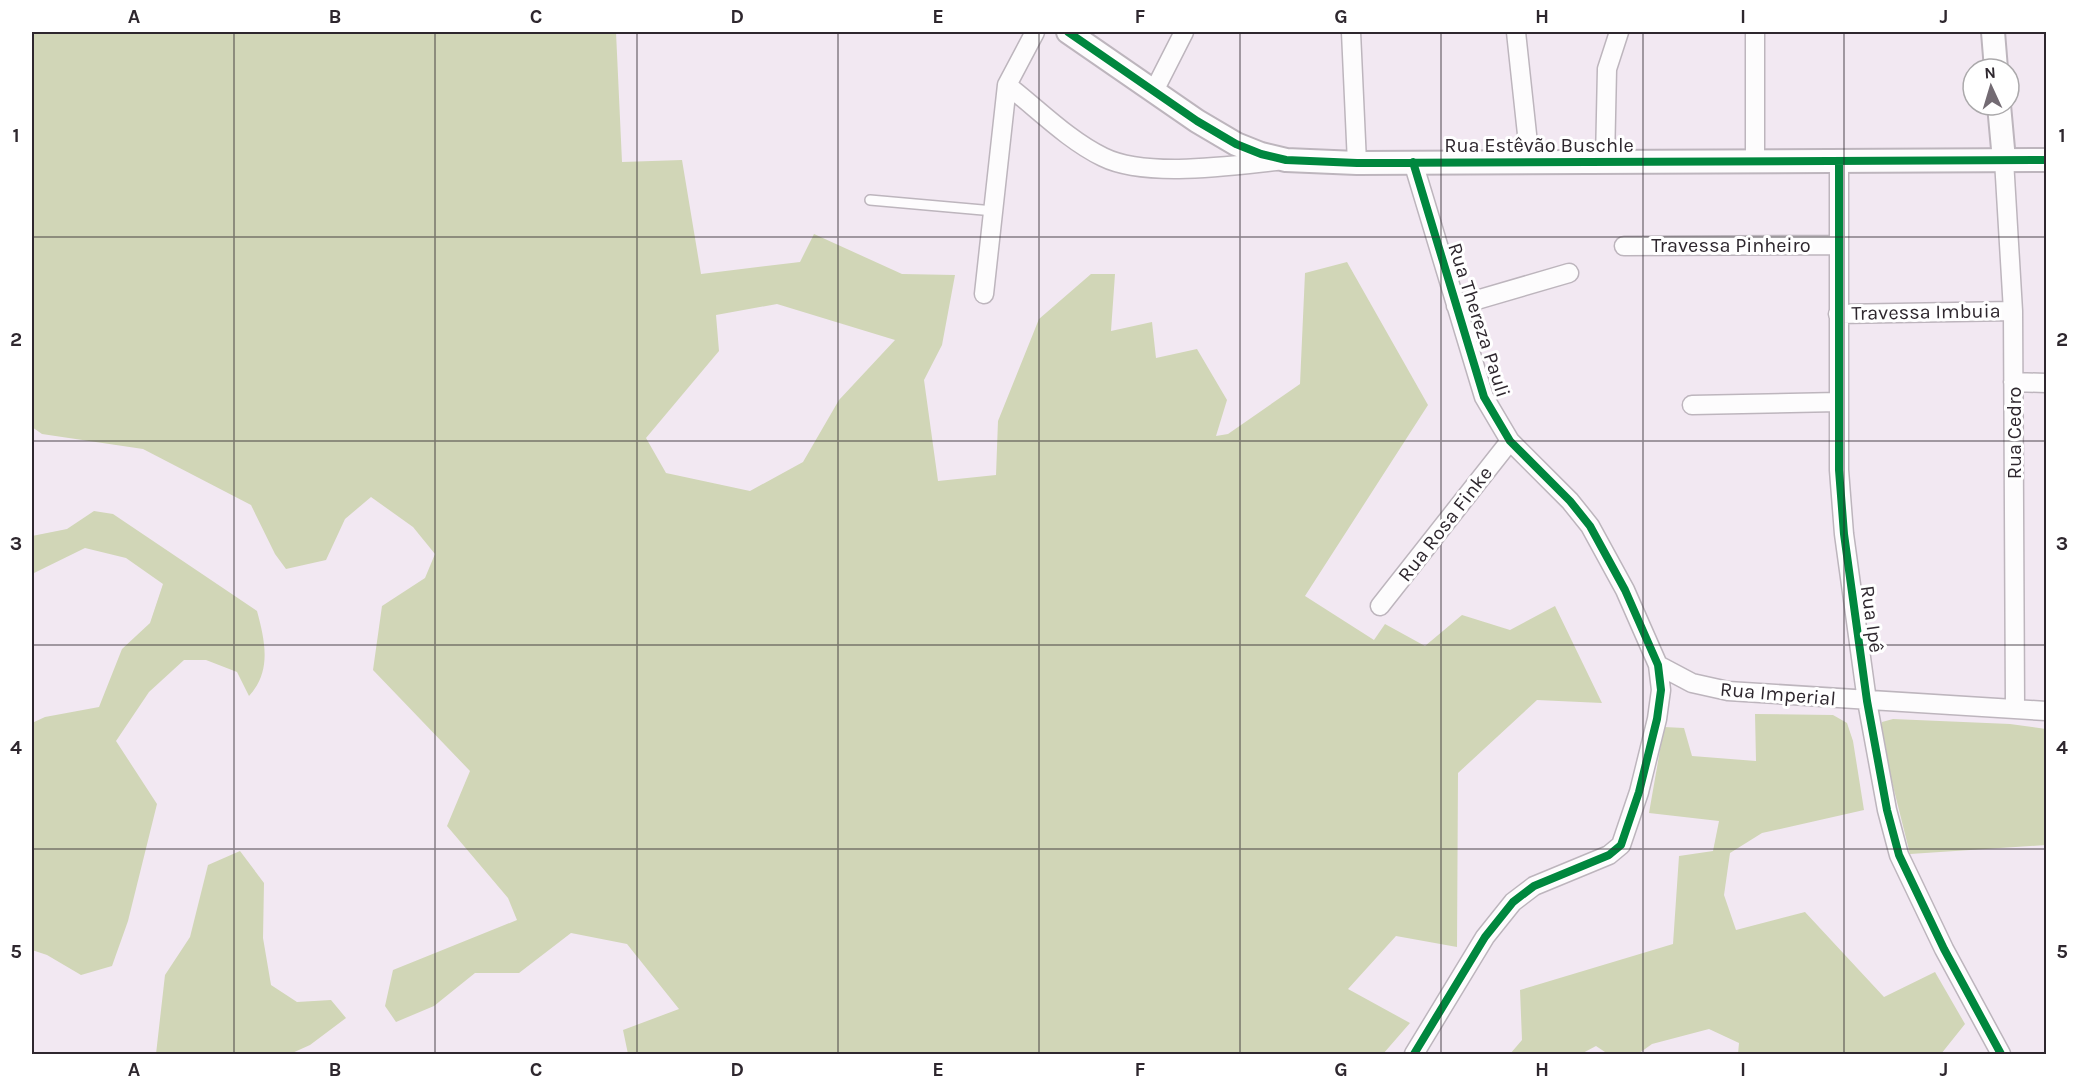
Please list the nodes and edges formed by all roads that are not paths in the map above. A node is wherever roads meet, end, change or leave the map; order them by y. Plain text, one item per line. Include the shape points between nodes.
1 (1035, 32) edge
2 (1068, 32) edge
3 (1184, 32) edge
4 (1351, 32) edge
5 (1516, 32) edge
6 (1619, 32) edge
7 (1755, 32) edge
8 (1993, 32) edge
9 (1995, 57) edge
10 (1007, 85) junction
11 (1154, 92) junction
12 (2000, 117) edge
13 (1286, 159) junction
14 (2004, 160) junction
15 (2046, 160) edge
16 (1605, 161) junction
17 (1755, 161) junction
18 (1839, 161) junction
19 (1413, 162) junction
20 (1530, 162) junction
21 (1357, 163) junction
22 (870, 200) dead end
23 (994, 211) junction
24 (1838, 245) junction
25 (1624, 246) dead end
26 (1569, 273) dead end
27 (984, 294) dead end
28 (1456, 306) junction
29 (2013, 311) junction
30 (1838, 314) junction
31 (2013, 382) junction
32 (2046, 382) edge
33 (1838, 402) junction
34 (1692, 405) dead end
35 (1510, 441) junction
36 (1380, 606) dead end
37 (1658, 665) junction
38 (1867, 701) junction
39 (2015, 707) junction
40 (2046, 711) edge
41 (1414, 1054) edge
42 (2001, 1054) edge

1 - 10 street
2 - 11 street, Rua Estêvão Buschle
3 - 11 street
4 - 21 street
5 - 20 street
6 - 16 street via 1607,69
7 - 17 street
8 - 9 street
10 - 13 street via 1086,147 1115,162 1187,168
10 - 23 street
11 - 13 street, Rua Estêvão Buschle via 1236,144
12 - 14 street
13 - 21 street, Rua Estêvão Buschle
14 - 15 street, Rua Estêvão Buschle
14 - 18 street, Rua Estêvão Buschle
14 - 29 street, Rua Cedro
16 - 17 street, Rua Estêvão Buschle
16 - 20 street, Rua Estêvão Buschle
17 - 18 street, Rua Estêvão Buschle
18 - 24 street, Rua Ipê
19 - 20 street, Rua Estêvão Buschle
19 - 21 street, Rua Estêvão Buschle
19 - 28 street, Rua Thereza Pauli
22 - 23 lane
23 - 27 street
24 - 25 street, Travessa Pinheiro
24 - 30 street, Rua Ipê
26 - 28 street
28 - 35 street, Rua Thereza Pauli via 1478,384
29 - 30 street, Travessa Imbuia
29 - 31 street, Rua Cedro
30 - 33 street, Rua Ipê
31 - 32 street
31 - 39 street, Rua Cedro
33 - 34 street
33 - 38 street, Rua Ipê via 1841,504
35 - 36 street, Rua Rosa Finke
35 - 37 street, Rua Thereza Pauli via 1590,526
37 - 38 street, Rua Imperial via 1707,688
37 - 41 street, Rua Thereza Pauli via 1661,690 1657,719 1621,845 1609,855 1534,886 1513,902 1485,937
38 - 39 street, Rua Imperial
38 - 42 street, Rua Ipê via 1899,855
39 - 40 street, Rua Imperial

